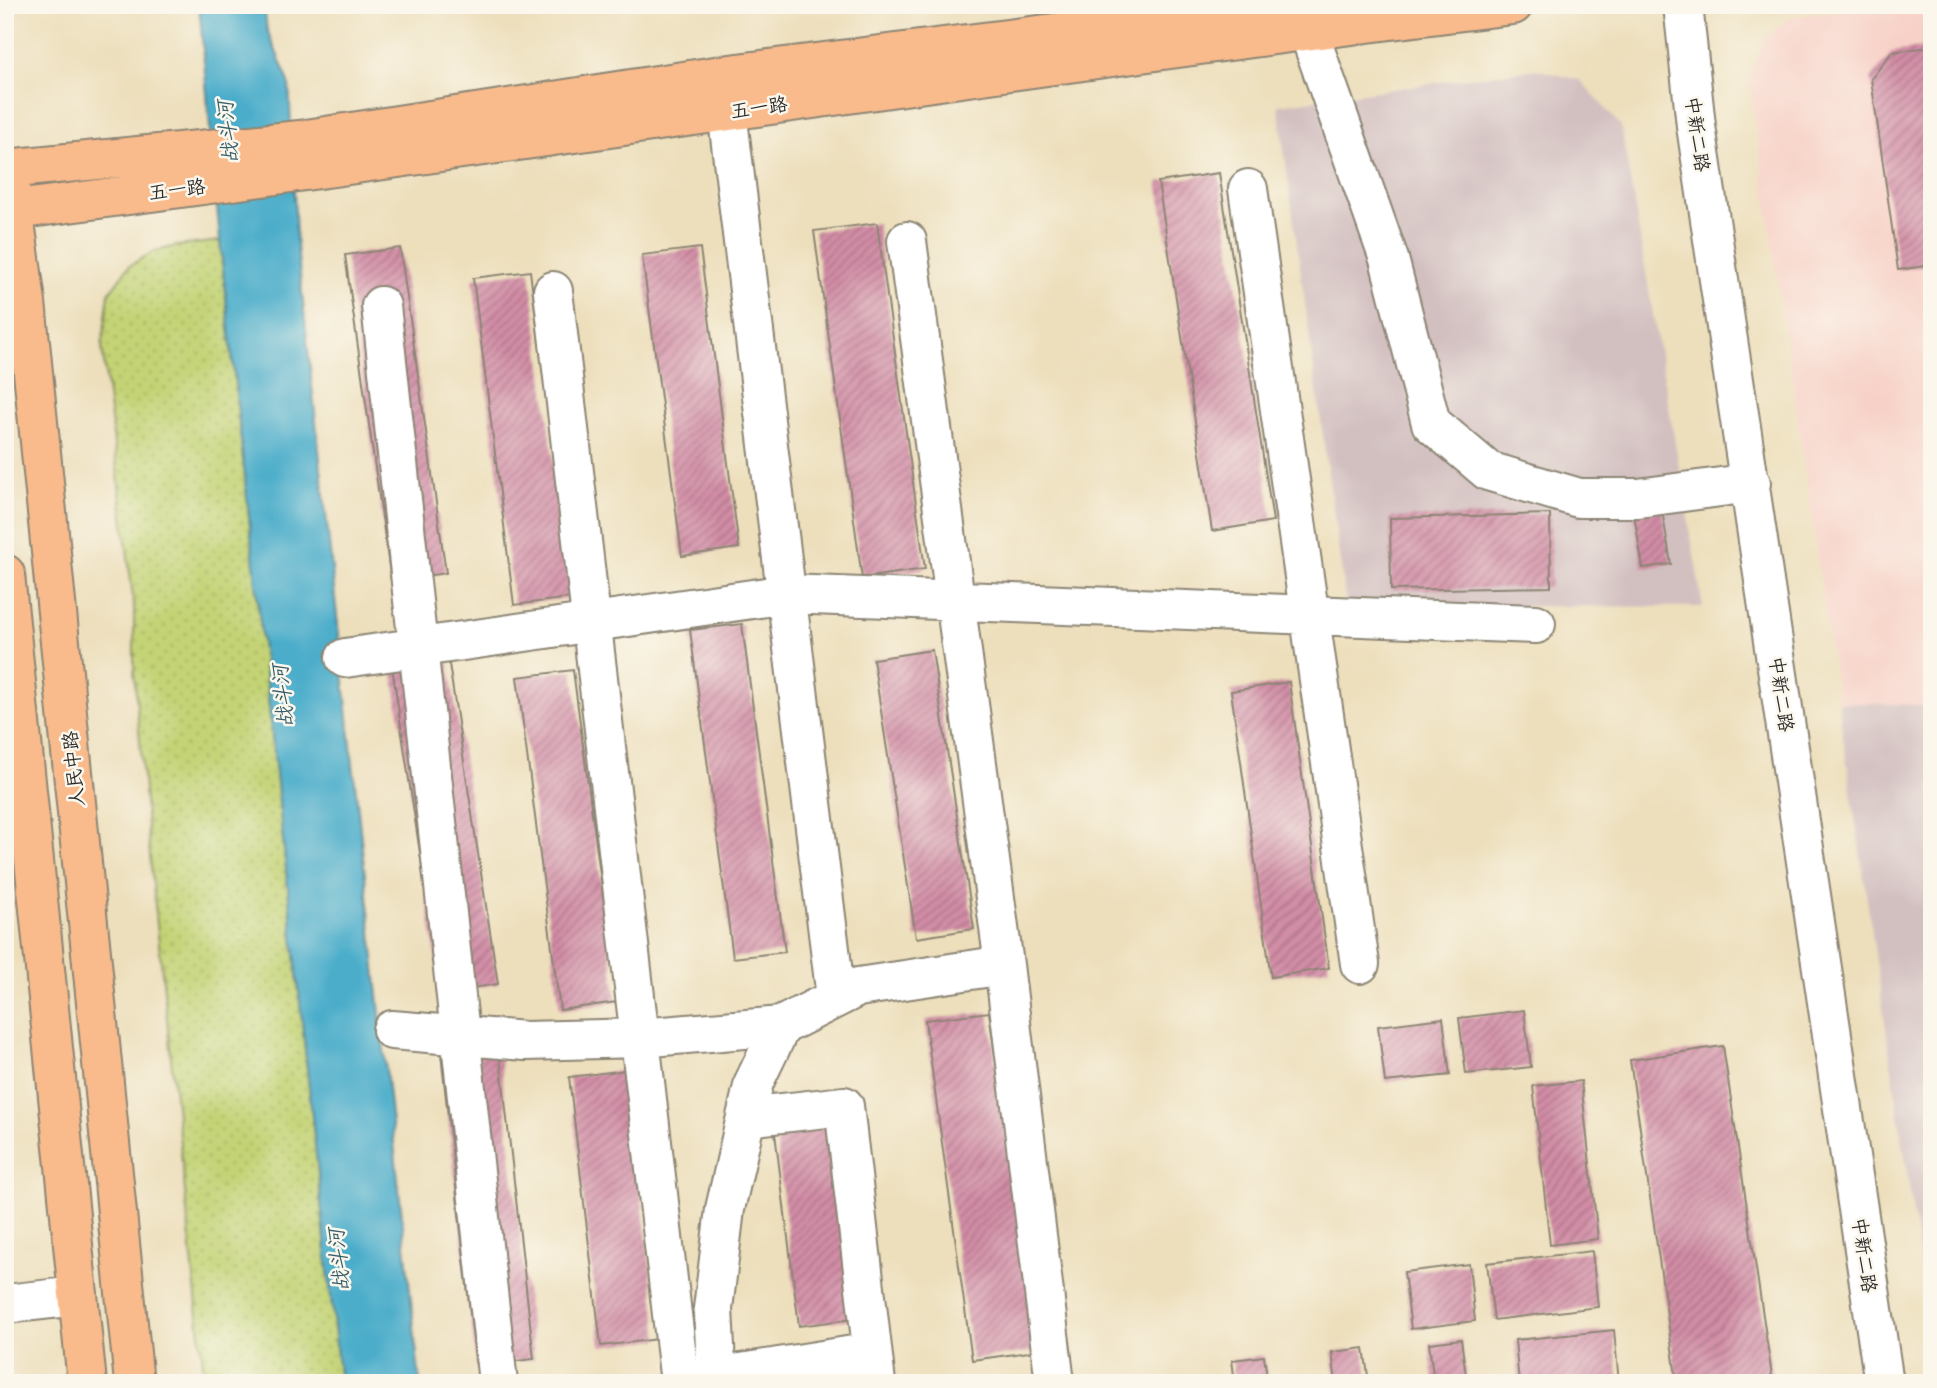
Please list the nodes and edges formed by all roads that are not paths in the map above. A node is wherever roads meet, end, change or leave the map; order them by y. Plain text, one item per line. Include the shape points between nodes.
1 (1276, 5) edge
2 (1298, 5) edge
3 (1513, 5) edge
4 (1683, 5) edge
5 (722, 75) junction
6 (300, 156) junction
7 (6, 165) edge
8 (211, 167) junction
9 (1248, 189) dead end
10 (10, 209) edge
11 (907, 241) dead end
12 (553, 291) dead end
13 (381, 306) dead end
14 (1751, 483) junction
15 (5, 574) edge
16 (787, 594) junction
17 (954, 600) junction
18 (1310, 615) junction
19 (592, 623) junction
20 (1536, 624) dead end
21 (419, 648) junction
22 (345, 658) dead end
23 (1360, 964) dead end
24 (1004, 965) junction
25 (836, 998) junction
26 (780, 1026) junction
27 (392, 1030) dead end
28 (460, 1036) junction
29 (640, 1038) junction
30 (746, 1117) junction
31 (78, 1296) junction
32 (5, 1304) edge
33 (874, 1368) edge
34 (694, 1382) edge
35 (87, 1383) edge
36 (134, 1383) edge
37 (498, 1383) edge
38 (1055, 1383) edge
39 (1884, 1383) edge

1 - 5 main road, 五一路
2 - 14 street via 1389,259 1431,423 1488,471 1579,498 1638,498
3 - 6 main road, 五一路
4 - 14 street, 中新二路 via 1696,127
5 - 6 main road, 五一路
5 - 16 street
6 - 8 main road, 五一路
7 - 8 main road, 五一路
7 - 10 main road, 人民中路
8 - 10 main road, 五一路
9 - 18 street
10 - 36 main road, 人民中路 via 26,302
11 - 17 street
12 - 19 street
13 - 21 street
14 - 39 street, 中新二路
15 - 31 main road
16 - 17 street
16 - 19 street
16 - 25 street
17 - 18 street
17 - 24 street
18 - 20 street
18 - 23 street
19 - 21 street
19 - 29 street
21 - 22 street
21 - 28 street
24 - 25 street via 858,987
24 - 38 street
25 - 26 street
26 - 29 street
26 - 30 street via 754,1082
27 - 28 street
28 - 29 street via 525,1041
28 - 37 street
29 - 34 street
30 - 33 street via 844,1106
30 - 34 street via 725,1209 713,1309
31 - 32 street
31 - 35 main road
33 - 34 street

